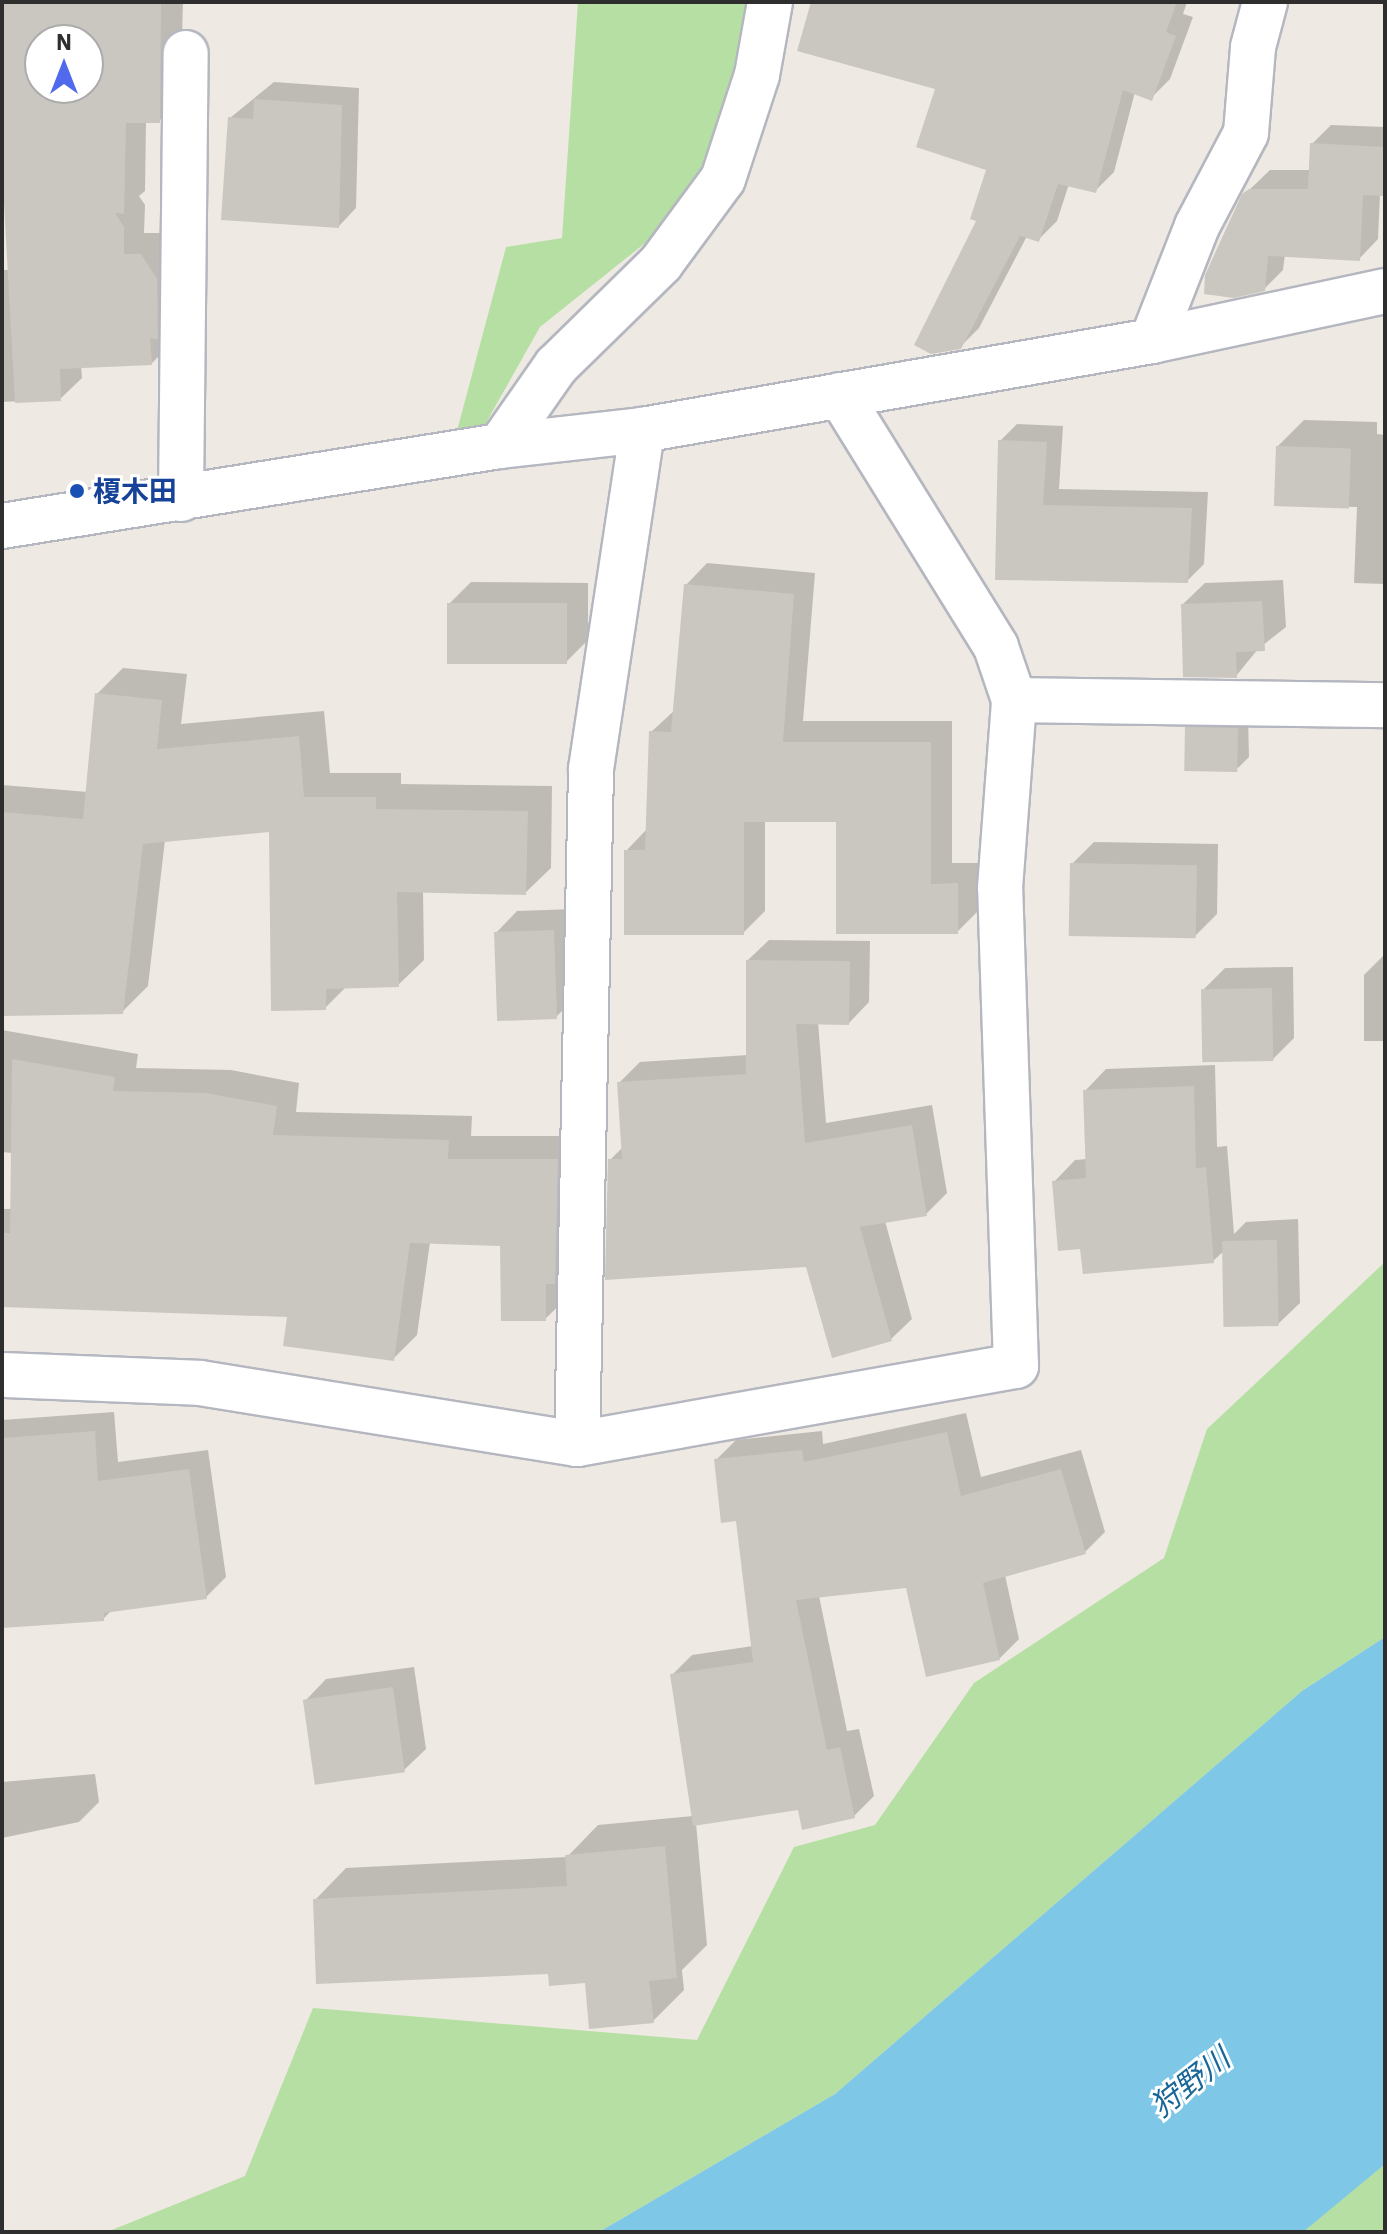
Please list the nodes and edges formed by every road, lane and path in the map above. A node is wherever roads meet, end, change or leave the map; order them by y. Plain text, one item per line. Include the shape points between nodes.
1 (770, 2) edge
2 (1265, 2) edge
3 (186, 53) dead end
4 (1385, 291) edge
5 (1152, 341) junction
6 (840, 395) junction
7 (642, 430) junction
8 (500, 446) junction
9 (181, 499) junction
10 (2, 526) edge
11 (1014, 700) junction
12 (1385, 705) edge
13 (2, 1375) edge
14 (577, 1444) junction

1 - 8 street via 757,75 723,179 661,263 556,366
2 - 5 street via 1253,47 1246,133 1197,226
3 - 9 street
4 - 5 street
5 - 6 street
6 - 7 street
6 - 11 street via 996,647
7 - 8 street
7 - 14 street via 591,769
8 - 9 street
9 - 10 street
11 - 12 street
11 - 14 street via 1000,888 1016,1366
13 - 14 street via 200,1383

